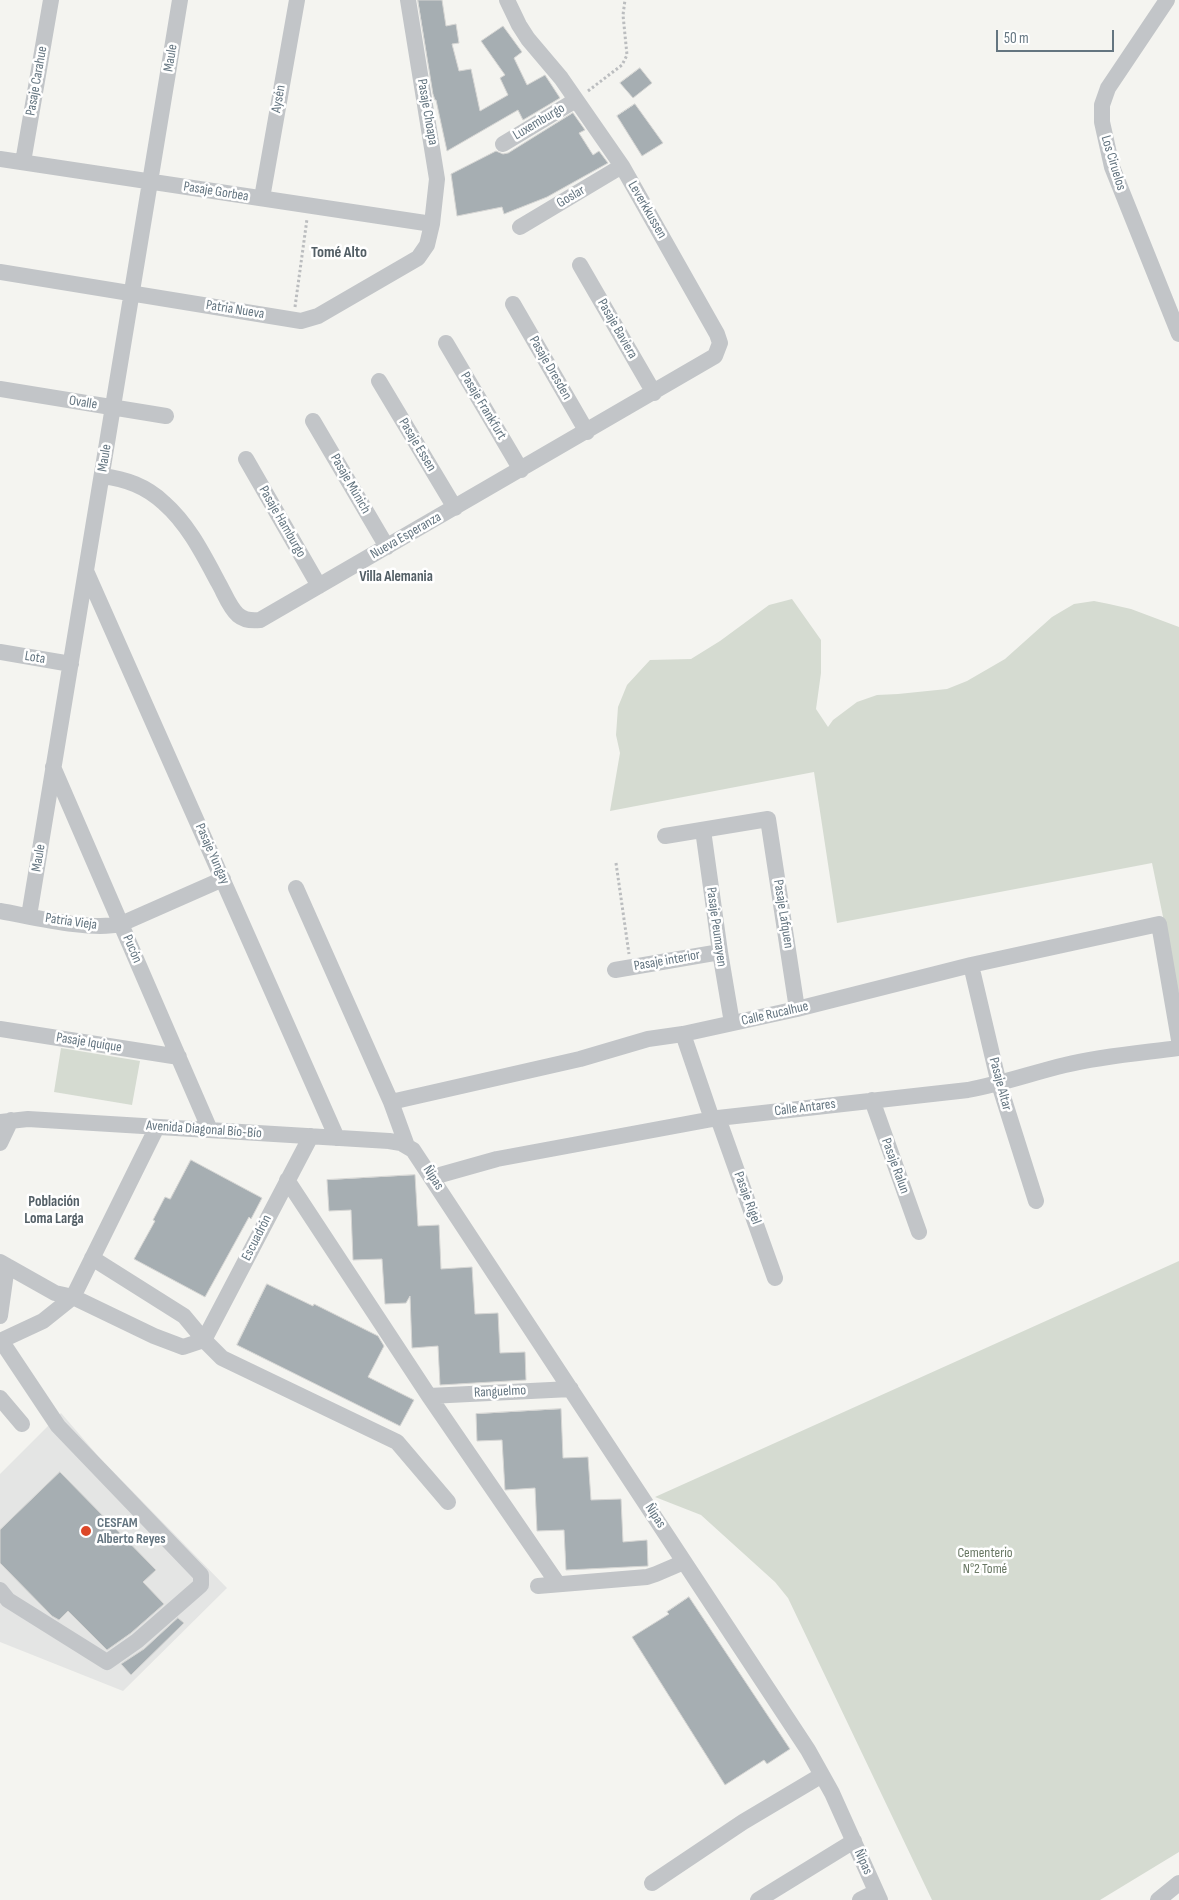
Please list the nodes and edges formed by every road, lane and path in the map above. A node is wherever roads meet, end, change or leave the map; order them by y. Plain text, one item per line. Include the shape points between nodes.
1 (51, 0) edge
2 (180, 0) edge
3 (297, 0) edge
4 (408, 0) edge
5 (507, 0) edge
6 (625, 0) edge
7 (1166, 0) edge
8 (576, 100) junction
9 (503, 144) dead end
10 (0, 159) edge
11 (23, 162) junction
12 (622, 166) junction
13 (150, 182) junction
14 (262, 198) junction
15 (309, 206) junction
16 (432, 224) junction
17 (520, 227) dead end
18 (580, 265) dead end
19 (0, 272) edge
20 (132, 293) junction
21 (513, 304) dead end
22 (294, 320) junction
23 (1179, 334) edge
24 (446, 343) dead end
25 (720, 348) joint
26 (379, 381) dead end
27 (0, 389) edge
28 (654, 393) junction
29 (113, 407) junction
30 (166, 416) dead end
31 (313, 421) dead end
32 (587, 432) junction
33 (246, 458) dead end
34 (521, 470) junction
35 (102, 476) junction
36 (455, 508) junction
37 (387, 547) junction
38 (86, 571) junction
39 (319, 586) junction
40 (0, 652) edge
41 (71, 664) junction
42 (54, 767) junction
43 (702, 830) junction
44 (665, 836) dead end
45 (616, 863) dead end
46 (223, 879) junction
47 (296, 888) dead end
48 (0, 911) edge
49 (29, 916) junction
50 (121, 924) junction
51 (720, 952) junction
52 (971, 965) junction
53 (623, 969) joint
54 (798, 1009) junction
55 (732, 1024) junction
56 (0, 1029) edge
57 (683, 1034) junction
58 (1179, 1040) edge
59 (1179, 1048) edge
60 (179, 1057) junction
61 (999, 1084) junction
62 (872, 1100) junction
63 (391, 1102) junction
64 (715, 1118) junction
65 (5, 1121) edge
66 (157, 1127) junction
67 (210, 1130) junction
68 (312, 1136) junction
69 (338, 1138) junction
70 (0, 1143) edge
71 (407, 1146) junction
72 (433, 1177) junction
73 (287, 1180) junction
74 (1036, 1201) dead end
75 (919, 1232) dead end
76 (92, 1258) junction
77 (4, 1264) edge
78 (775, 1278) dead end
79 (73, 1298) junction
80 (0, 1316) edge
81 (204, 1340) junction
82 (0, 1343) edge
83 (571, 1389) junction
84 (429, 1396) junction
85 (0, 1398) edge
86 (22, 1424) dead end
87 (448, 1502) dead end
88 (684, 1562) junction
89 (558, 1584) junction
90 (538, 1586) dead end
91 (0, 1590) edge
92 (822, 1775) junction
93 (854, 1841) junction
94 (652, 1883) dead end
95 (1179, 1883) edge
96 (878, 1896) edge
97 (758, 1900) edge
98 (860, 1900) edge
99 (1158, 1900) edge

1 - 11 street, Pasaje Carahue
2 - 13 street, Maule
3 - 14 street, Aysén
4 - 16 street, Pasaje Choapa via 436,166 437,190
5 - 8 street, Leverkkussen via 528,38
6 - 8 path via 627,55 622,65
7 - 23 street, Los Ciruelos via 1108,88 1102,105 1102,122 1112,167
8 - 9 street, Luxemburgo
8 - 12 street, Leverkkussen
10 - 11 street, Pasaje Gorbea
11 - 13 street, Pasaje Gorbea
12 - 17 street, Goslar
12 - 25 street, Leverkkussen via 720,338
13 - 14 street, Pasaje Gorbea
13 - 20 street, Maule
14 - 15 street, Pasaje Gorbea
15 - 16 street, Pasaje Gorbea
15 - 22 path
16 - 22 street, Patria Nueva via 426,249 418,258 318,316
18 - 28 street, Pasaje Baviera
19 - 20 street, Patria Nueva
20 - 22 street, Patria Nueva
20 - 29 street, Maule
21 - 32 street, Pasaje Dresden
24 - 34 street, Pasaje Frankfurt
25 - 28 street, Nueva Esperanza via 712,360
26 - 36 street, Pasaje Essen
27 - 29 street, Ovalle
28 - 32 street, Nueva Esperanza
29 - 30 street, Ovalle
29 - 35 street, Maule
31 - 37 street, Pasaje Múnich
32 - 34 street, Nueva Esperanza
33 - 39 street, Pasaje Hamburgo
34 - 36 street, Nueva Esperanza
35 - 38 street, Maule
35 - 39 street, Nueva Esperanza via 135,483 165,503 194,540 234,611 245,619 260,620
36 - 37 street, Nueva Esperanza
37 - 39 street, Nueva Esperanza
38 - 41 street, Maule
38 - 46 street, Pasaje Yungay
40 - 41 street, Lota
41 - 42 street, Maule
42 - 49 street, Maule
42 - 50 street, Pucón
43 - 44 street
43 - 51 street, Pasaje Peumayen
43 - 54 street, Pasaje Lafquen via 768,819
45 - 53 path
46 - 50 street, Patria Vieja
46 - 69 street, Pasaje Yungay
47 - 63 street
48 - 49 street, Patria Vieja
49 - 50 street, Patria Vieja via 90,926
50 - 60 street, Pucón
51 - 53 street, Pasaje interior
51 - 55 street, Pasaje Peumayen
52 - 54 street, Calle Rucalhue
52 - 58 street, Calle Rucalhue via 1159,924
52 - 61 street, Pasaje Altar
54 - 55 street, Calle Rucalhue
55 - 57 street, Calle Rucalhue
56 - 60 street, Pasaje Iquique
57 - 63 street, Calle Rucalhue via 648,1039 580,1059
57 - 64 street
59 - 61 street, Calle Antares via 1065,1065
60 - 67 street, Pucón
61 - 62 street, Calle Antares
61 - 74 street, Pasaje Altar
62 - 64 street, Calle Antares
62 - 75 street, Pasaje Ralun
63 - 71 street
64 - 72 street, Calle Antares via 497,1159
64 - 78 street, Pasaje Rigel
65 - 66 street, Avenida Diagonal Bío-Bío via 28,1119
65 - 70 street
66 - 67 street, Avenida Diagonal Bío-Bío
66 - 76 street
67 - 68 street, Avenida Diagonal Bío-Bío
68 - 69 street, Avenida Diagonal Bío-Bío
68 - 73 street, Escuadrón
69 - 71 street, Avenida Diagonal Bío-Bío via 395,1141
71 - 72 street, Ñipas
72 - 83 street, Ñipas
73 - 81 street, Escuadrón
73 - 84 street
76 - 79 street
76 - 81 street via 184,1316
77 - 79 street via 55,1293
77 - 80 street
79 - 81 street via 183,1347
79 - 82 street via 43,1321
81 - 87 street via 222,1358 396,1442
82 - 91 street via 58,1426 201,1575 201,1585 137,1642 107,1662 8,1600
83 - 84 street, Ranguelmo
83 - 88 street, Ñipas
84 - 89 street
85 - 86 street
88 - 89 street via 647,1577
88 - 92 street, Ñipas
89 - 90 street
92 - 93 street, Ñipas
92 - 94 street via 743,1822
93 - 96 street, Ñipas
93 - 97 street
95 - 99 street
96 - 98 street

